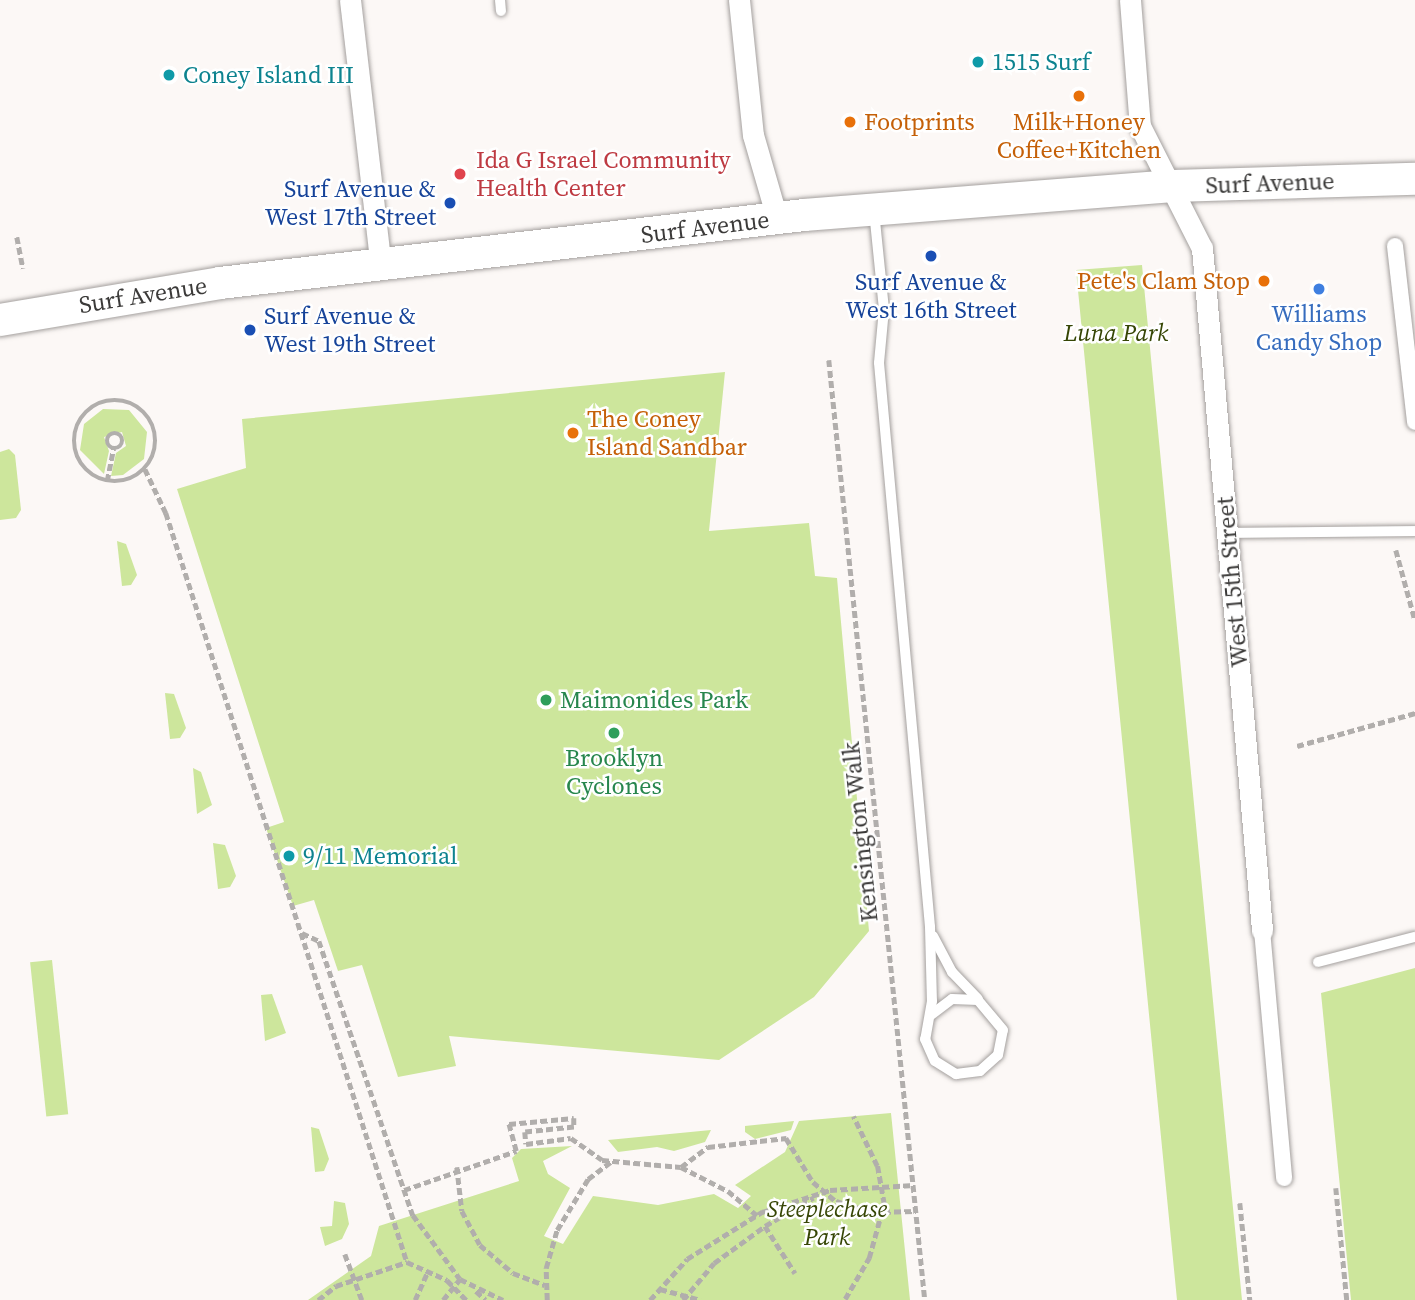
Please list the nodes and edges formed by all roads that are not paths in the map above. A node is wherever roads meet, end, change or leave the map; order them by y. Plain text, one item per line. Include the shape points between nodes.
1 (351, 0) edge
2 (739, 0) edge
3 (1130, 0) edge
4 (1415, 179) edge
5 (1173, 186) junction
6 (874, 208) junction
7 (777, 218) junction
8 (1395, 246) dead end
9 (381, 266) junction
10 (0, 318) edge
11 (1415, 422) edge
12 (1415, 531) edge
13 (1227, 533) junction
14 (930, 927) junction
15 (1262, 930) joint
16 (1415, 937) edge
17 (1318, 962) dead end
18 (978, 1000) junction
19 (931, 1015) junction
20 (1284, 1178) dead end

1 - 9 street
2 - 7 street via 753,135
3 - 5 street, West 15th Street via 1140,127
4 - 5 main road, Surf Avenue
5 - 6 main road, Surf Avenue
5 - 13 street, West 15th Street via 1202,248
6 - 7 main road, Surf Avenue
6 - 14 lane via 884,309 879,363
7 - 9 main road, Surf Avenue
8 - 11 street
9 - 10 main road, Surf Avenue via 220,283
12 - 13 lane
13 - 15 street, West 15th Street
14 - 18 lane via 947,964
14 - 19 lane
15 - 20 street, West 15th Street
16 - 17 lane
18 - 19 lane via 951,999
18 - 19 lane via 1003,1030 998,1055 980,1071 956,1074 935,1061 925,1039

